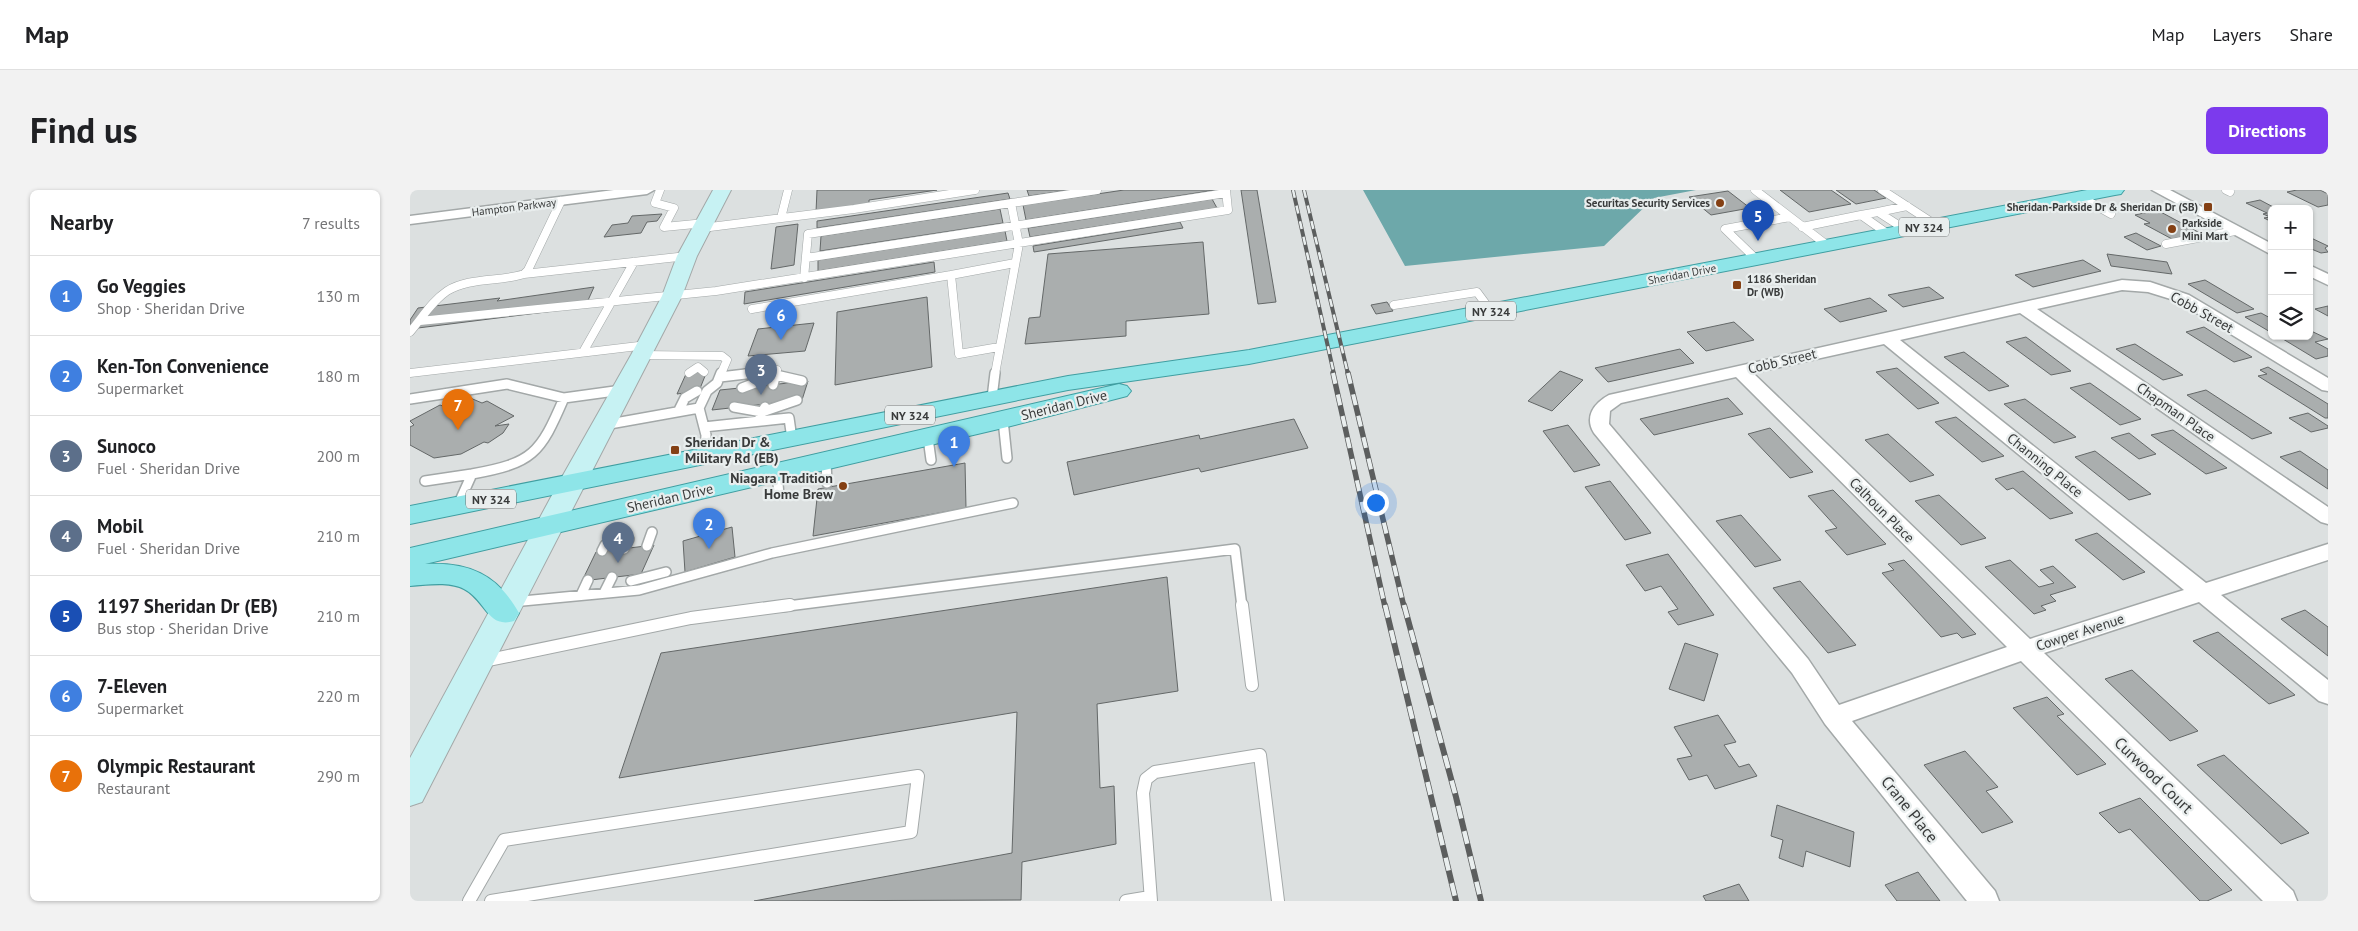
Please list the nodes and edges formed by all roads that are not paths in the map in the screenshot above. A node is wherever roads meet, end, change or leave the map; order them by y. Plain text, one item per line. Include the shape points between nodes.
1 (647, 190) edge
2 (660, 190) edge
3 (722, 190) edge
4 (788, 190) edge
5 (976, 190) edge
6 (1097, 190) edge
7 (1755, 190) edge
8 (1882, 190) edge
9 (2115, 190) edge
10 (2158, 190) edge
11 (1226, 191) edge
12 (2081, 197) junction
13 (561, 201) junction
14 (1011, 203) junction
15 (1907, 206) junction
16 (1878, 212) junction
17 (2111, 214) dead end
18 (1862, 215) junction
19 (1790, 217) junction
20 (781, 218) junction
21 (410, 220) edge
22 (1936, 225) junction
23 (704, 226) junction
24 (1015, 226) junction
25 (1802, 227) junction
26 (2235, 230) junction
27 (1897, 232) junction
28 (1019, 244) junction
29 (2166, 244) dead end
30 (1828, 246) junction
31 (2268, 248) edge
32 (688, 256) junction
33 (806, 258) junction
34 (1756, 259) junction
35 (634, 262) junction
36 (1015, 263) junction
37 (2313, 272) edge
38 (524, 274) junction
39 (951, 275) junction
40 (804, 278) junction
41 (2328, 280) edge
42 (672, 296) junction
43 (612, 301) junction
44 (1394, 305) dead end
45 (2023, 307) junction
46 (752, 309) dead end
47 (1491, 310) junction
48 (420, 321) junction
49 (410, 332) edge
50 (1888, 338) junction
51 (999, 347) junction
52 (644, 350) junction
53 (583, 352) junction
54 (703, 355) junction
55 (1249, 357) junction
56 (1740, 371) junction
57 (410, 373) edge
58 (689, 373) dead end
59 (776, 375) junction
60 (720, 376) junction
61 (802, 381) dead end
62 (773, 384) dead end
63 (2328, 386) edge
64 (742, 388) dead end
65 (622, 390) junction
66 (697, 391) dead end
67 (564, 398) junction
68 (992, 398) junction
69 (410, 399) edge
70 (797, 400) dead end
71 (734, 407) dead end
72 (699, 408) junction
73 (679, 410) junction
74 (763, 412) junction
75 (1003, 420) junction
76 (604, 424) junction
77 (704, 427) junction
78 (792, 439) junction
79 (705, 456) junction
80 (1007, 458) dead end
81 (472, 474) junction
82 (425, 481) dead end
83 (571, 484) junction
84 (1013, 503) dead end
85 (458, 505) junction
86 (410, 515) edge
87 (2328, 517) edge
88 (550, 525) junction
89 (652, 532) dead end
90 (629, 538) dead end
91 (646, 546) dead end
92 (624, 549) dead end
93 (2328, 552) edge
94 (410, 558) edge
95 (666, 572) dead end
96 (410, 576) edge
97 (612, 577) dead end
98 (588, 580) dead end
99 (630, 582) junction
100 (2202, 592) junction
101 (604, 593) junction
102 (581, 595) junction
103 (506, 607) junction
104 (2025, 650) junction
105 (478, 663) junction
106 (1252, 684) dead end
107 (2328, 694) edge
108 (1834, 717) junction
109 (410, 791) edge
110 (520, 898) edge
111 (1151, 899) edge
112 (469, 901) edge
113 (491, 901) edge
114 (1126, 901) edge
115 (1278, 901) edge
116 (1985, 901) edge
117 (2283, 901) edge

1 - 13 street, Hampton Parkway
2 - 23 lane via 655,203 674,208 664,227
3 - 23 main road
4 - 20 lane
5 - 20 lane
6 - 14 lane
7 - 19 lane
8 - 15 lane
9 - 12 main road, Sheridan Drive / NY 324
10 - 26 street
11 - 24 lane
11 - 28 lane via 1228,210
12 - 17 lane
12 - 22 main road, Sheridan Drive / NY 324
13 - 21 street, Hampton Parkway
13 - 38 lane
14 - 24 lane
14 - 33 lane via 808,234
15 - 16 lane
15 - 22 lane
16 - 18 lane
16 - 27 lane
18 - 25 lane
18 - 27 lane
19 - 25 lane
19 - 34 lane via 1725,229
20 - 23 lane
22 - 27 main road, Sheridan Drive / NY 324
23 - 32 main road
24 - 28 lane
24 - 33 lane
25 - 30 lane
26 - 29 lane
26 - 31 street
27 - 30 main road, Sheridan Drive / NY 324
28 - 36 lane
28 - 40 lane
30 - 34 main road, Sheridan Drive / NY 324
32 - 35 lane
32 - 42 main road
33 - 40 lane
34 - 47 main road, Sheridan Drive / NY 324
35 - 38 lane
35 - 43 lane
36 - 39 lane
36 - 51 lane
37 - 41 street
38 - 48 lane via 450,289
39 - 46 lane
39 - 51 lane via 960,354
40 - 42 lane
42 - 43 lane
42 - 52 main road
43 - 48 lane
43 - 53 lane
44 - 47 lane via 1477,292
45 - 50 street, Cobb Street
45 - 63 street, Cobb Street via 2122,285 2150,287 2182,298
45 - 87 street, Chapman Place
47 - 55 main road, Sheridan Drive / NY 324
48 - 49 lane
50 - 56 street, Cobb Street
50 - 100 street, Channing Place
51 - 68 lane
52 - 53 lane
52 - 54 lane
52 - 65 main road
53 - 57 lane
54 - 58 lane via 701,369
54 - 60 lane via 722,356 726,360
55 - 68 main road, Sheridan Drive / NY 324 via 1068,383
55 - 75 main road, Sheridan Drive / NY 324
56 - 104 street, Calhoun Place
56 - 108 street, Cobb Street via 1615,399 1605,404 1598,420 1601,429 1800,666
59 - 60 lane via 778,370
59 - 61 lane
59 - 62 lane
59 - 64 lane
60 - 72 lane via 707,391
65 - 67 lane
65 - 76 main road
66 - 73 lane via 682,396
67 - 69 lane via 507,384
67 - 81 lane via 540,449 522,462
68 - 78 main road, Sheridan Drive / NY 324
70 - 74 lane
71 - 74 lane
72 - 73 lane
72 - 77 lane via 698,417
73 - 76 lane
74 - 77 lane
74 - 78 lane via 789,418
75 - 80 lane
75 - 88 main road, Sheridan Drive / NY 324 via 930,449 778,484
76 - 83 main road
77 - 79 lane
78 - 79 main road, Sheridan Drive / NY 324
79 - 83 main road, Sheridan Drive / NY 324
81 - 82 lane
81 - 85 lane
83 - 85 main road, Sheridan Drive / NY 324
83 - 88 main road
84 - 99 lane via 772,553 639,590
85 - 86 main road, Sheridan Drive / NY 324
88 - 94 main road, Sheridan Drive / NY 324
88 - 103 main road
89 - 91 lane
90 - 92 lane
93 - 100 street, Cowper Avenue
95 - 99 lane
96 - 103 main road via 468,578
97 - 101 lane
98 - 102 lane
99 - 101 lane
100 - 104 street, Cowper Avenue
100 - 107 street
101 - 102 lane
102 - 103 lane
103 - 105 main road
104 - 108 street, Cowper Avenue
104 - 117 street, Curwood Court
105 - 106 lane via 691,618 1235,549
105 - 109 main road
108 - 116 street, Crane Place
110 - 112 lane via 911,832 918,776 504,840
110 - 113 lane
111 - 114 lane
111 - 115 lane via 1143,793 1146,779 1155,772 1260,755

